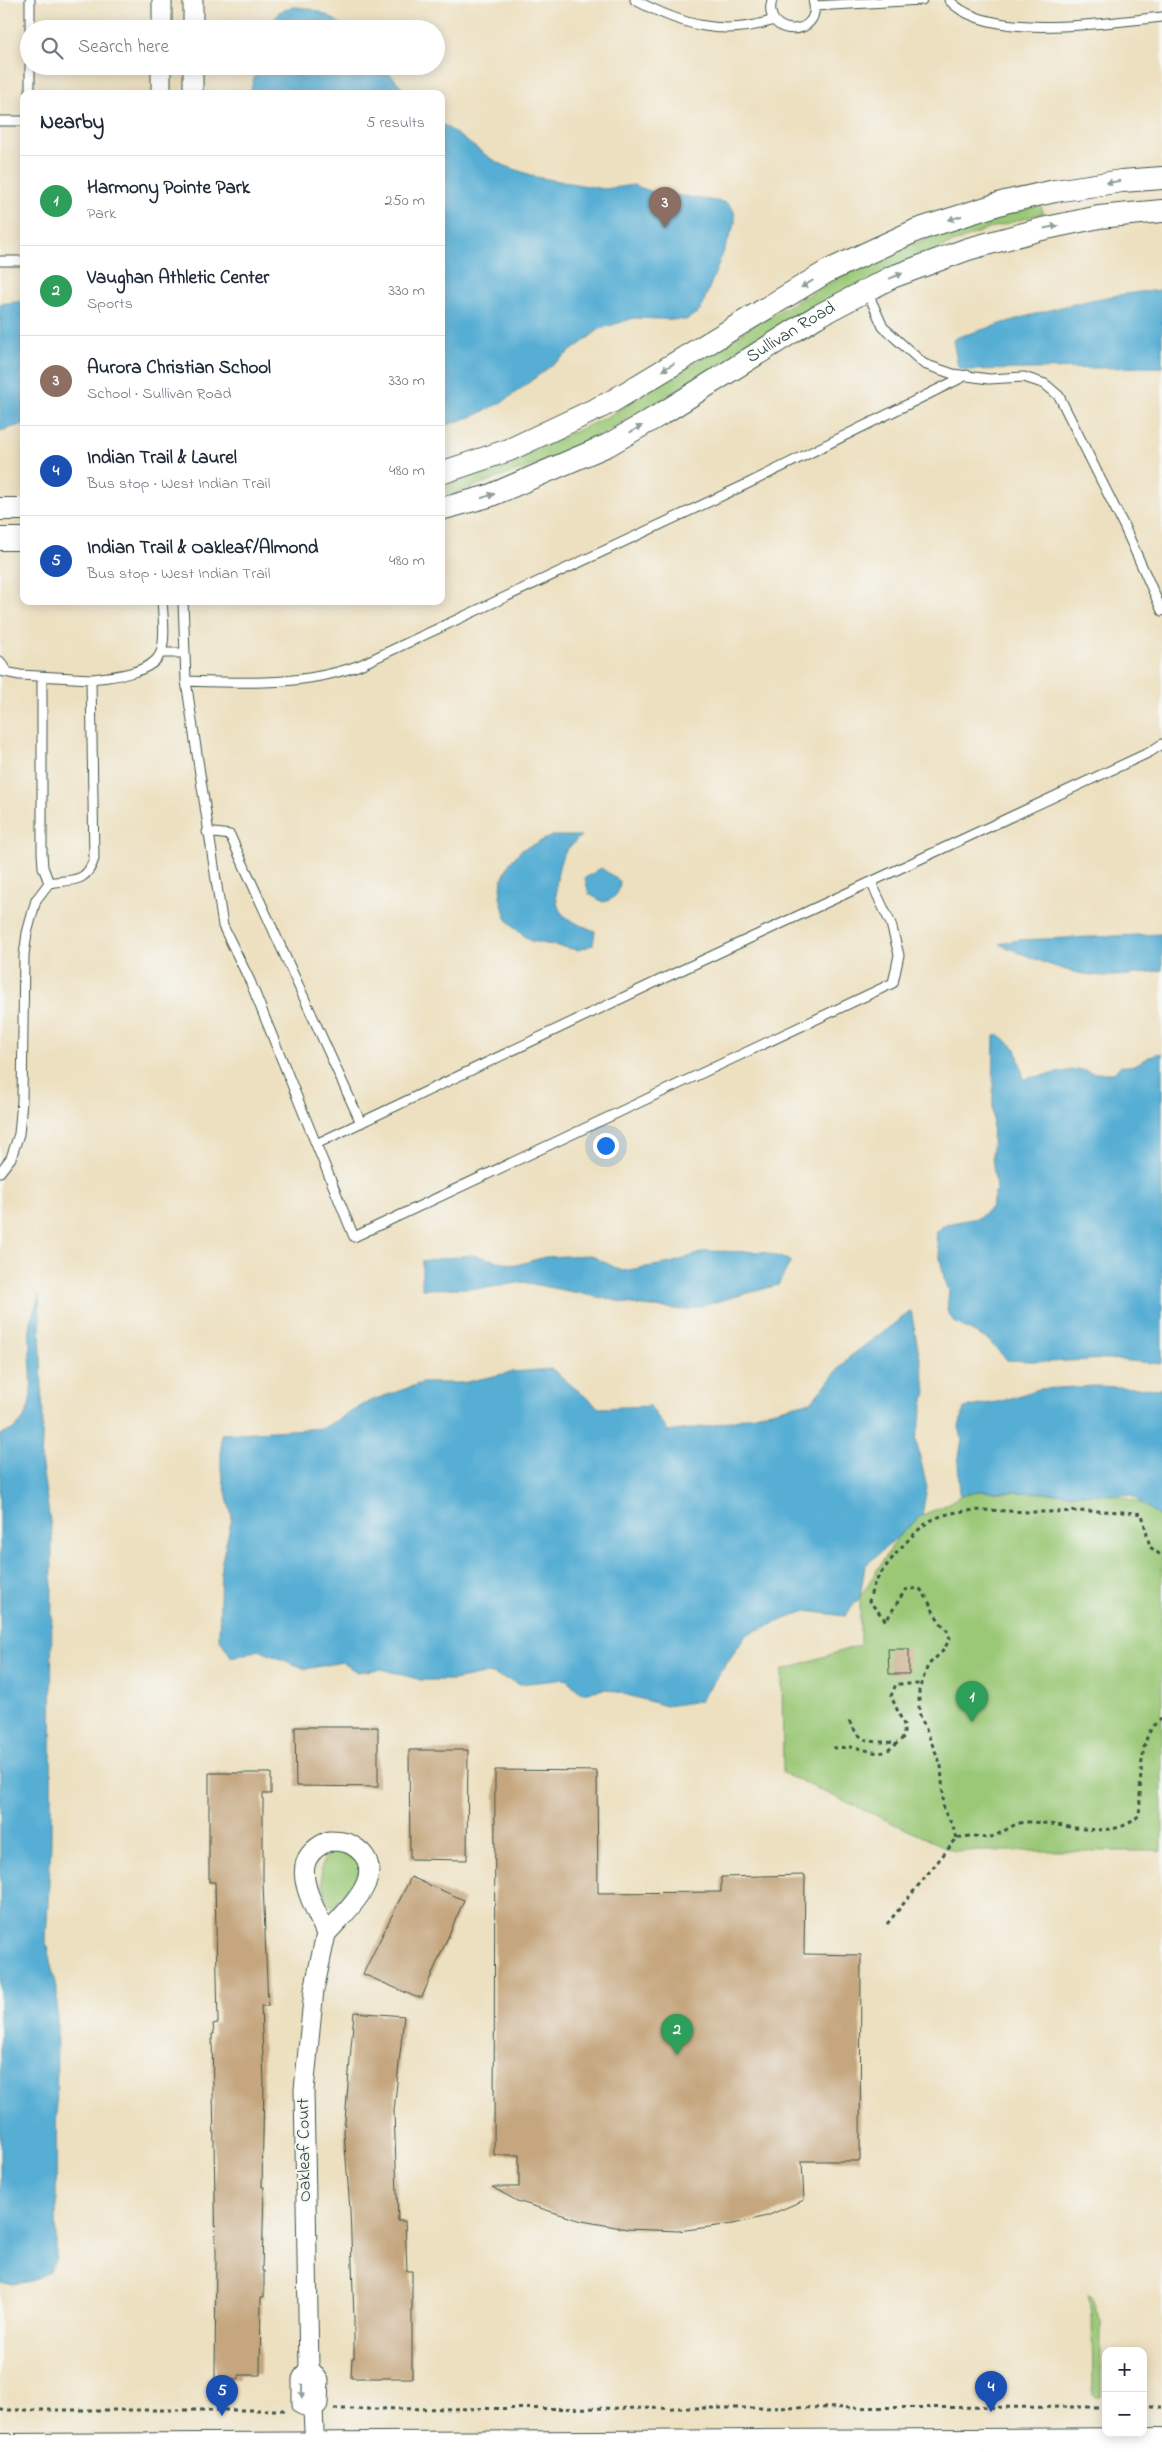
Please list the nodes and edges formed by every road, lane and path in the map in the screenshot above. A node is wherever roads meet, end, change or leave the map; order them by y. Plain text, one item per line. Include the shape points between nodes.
1 (30, 0) edge
2 (162, 0) edge
3 (193, 0) edge
4 (635, 0) edge
5 (772, 0) edge
6 (922, 0) edge
7 (949, 0) edge
8 (814, 3) edge
9 (1162, 16) edge
10 (30, 20) edge
11 (162, 20) edge
12 (193, 20) edge
13 (774, 20) junction
14 (30, 75) edge
15 (162, 75) edge
16 (193, 75) edge
17 (30, 90) edge
18 (162, 90) edge
19 (193, 90) edge
20 (0, 121) edge
21 (20, 121) edge
22 (1162, 178) edge
23 (1162, 211) edge
24 (0, 260) edge
25 (20, 261) edge
26 (867, 291) junction
27 (967, 376) junction
28 (445, 472) edge
29 (445, 508) edge
30 (0, 509) edge
31 (20, 509) edge
32 (0, 539) edge
33 (20, 539) edge
34 (162, 605) edge
35 (183, 605) edge
36 (1162, 611) edge
37 (161, 652) junction
38 (185, 654) junction
39 (0, 660) edge
40 (3, 671) edge
41 (42, 676) junction
42 (90, 679) junction
43 (186, 681) junction
44 (1162, 744) edge
45 (208, 832) junction
46 (870, 882) junction
47 (49, 883) junction
48 (361, 1123) junction
49 (316, 1144) junction
50 (0, 1172) edge
51 (1162, 1556) edge
52 (921, 1684) junction
53 (1162, 1719) edge
54 (849, 1721) dead end
55 (898, 1743) junction
56 (833, 1748) dead end
57 (957, 1838) junction
58 (887, 1924) dead end
59 (326, 1934) junction
60 (1102, 2407) edge
61 (1147, 2407) edge
62 (1162, 2407) edge
63 (0, 2410) edge
64 (313, 2410) junction
65 (1162, 2441) edge
66 (0, 2447) edge
67 (1101, 2447) edge
68 (315, 2448) edge

1 - 10 lane
2 - 11 street
3 - 12 street
4 - 13 lane via 656,11 708,28 751,28
5 - 13 lane
6 - 8 lane
7 - 9 lane via 991,23 1030,26
8 - 13 lane via 813,17 802,28 787,29
14 - 17 lane
15 - 18 street
16 - 19 street
20 - 21 lane
22 -> 28 street, Sullivan Road via 1122,180 1055,191 1004,202 917,230 828,271 611,402 509,450
26 -> 23 street, Sullivan Road via 892,277 968,249 1099,217
24 - 25 lane
26 - 27 lane via 883,327 900,344 924,364
29 -> 26 street, Sullivan Road via 489,496 608,445 816,317
27 - 36 lane via 1024,377 1045,384 1059,396
27 - 43 lane via 747,484 353,667 317,678 239,683
30 - 31 street
32 - 33 street
34 - 37 lane
35 - 38 lane
37 - 38 lane
37 - 42 lane via 154,663 145,668 114,677
38 - 43 lane
39 - 40 lane
40 - 41 lane
41 - 42 lane
41 - 47 lane via 42,853
42 - 47 lane via 94,859 90,872 81,878
43 - 45 lane
44 - 46 lane
45 - 48 lane via 230,835
45 - 49 lane via 223,926 250,981
46 - 48 lane
46 - 49 lane via 891,924 899,955 893,983 354,1237
47 - 50 lane via 36,900 27,933 19,1134 11,1158
48 - 49 lane
51 - 52 path via 1150,1547 1142,1514 986,1511 933,1519 912,1536 891,1560 875,1583 869,1601 886,1621 905,1590 919,1588 928,1598 938,1620 947,1627 950,1639 928,1665
52 - 55 path via 896,1684 891,1696 904,1725 904,1737
52 - 57 path via 919,1713 941,1766 944,1811
53 - 57 path via 1151,1727 1142,1748 1139,1815 1131,1823 1115,1830 1023,1822 992,1837
54 - 55 path via 856,1735 868,1741
55 - 56 path via 879,1754 856,1748
57 - 58 path
59 - 59 street, Oakleaf Court via 304,1880 303,1867 317,1846 342,1840 363,1855 368,1867 368,1880 362,1892
59 - 64 street, Oakleaf Court via 314,1990 304,2090 309,2368 319,2381 318,2404
60 - 64 path
61 - 62 path
63 - 64 path
64 - 68 street, Oakleaf Court
65 - 67 main road
66 - 68 main road
67 - 68 main road

